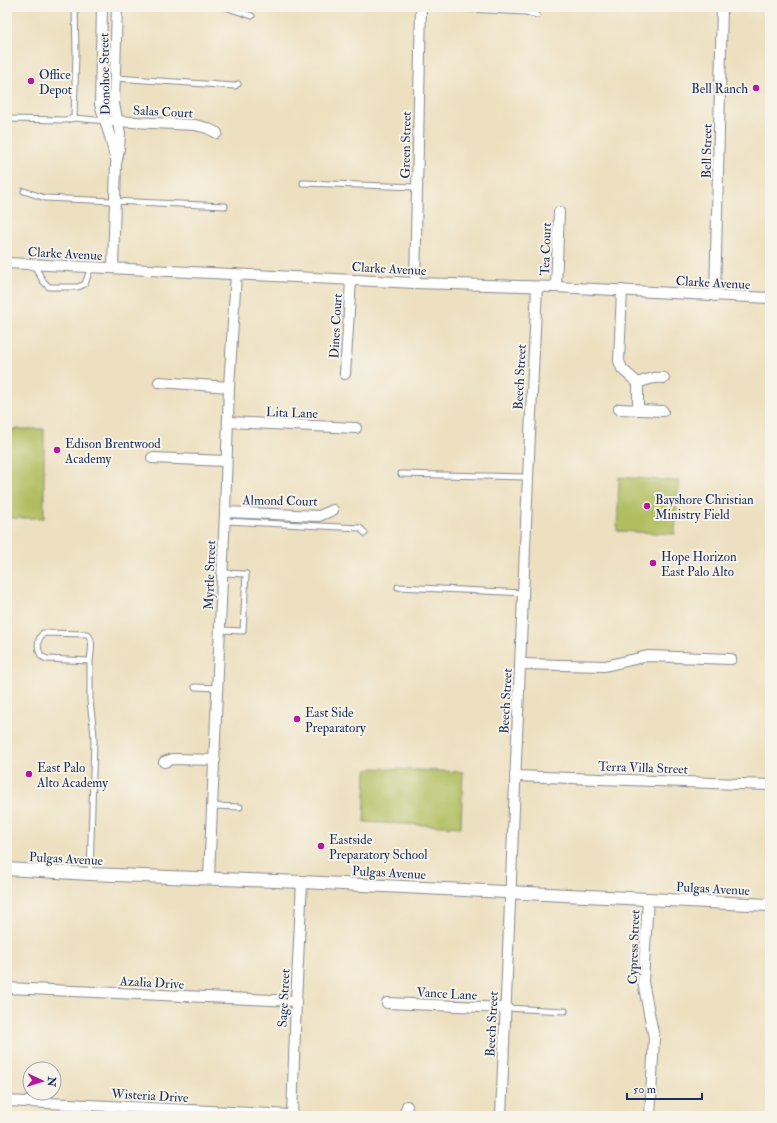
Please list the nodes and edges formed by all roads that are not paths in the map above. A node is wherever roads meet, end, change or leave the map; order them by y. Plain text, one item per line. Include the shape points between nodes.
1 (75, 7) edge
2 (102, 7) edge
3 (117, 7) edge
4 (225, 7) edge
5 (421, 7) edge
6 (434, 7) edge
7 (722, 7) edge
8 (537, 14) dead end
9 (252, 16) dead end
10 (115, 78) junction
11 (238, 84) dead end
12 (74, 118) junction
13 (7, 119) edge
14 (106, 121) junction
15 (117, 122) junction
16 (217, 133) dead end
17 (116, 164) junction
18 (303, 184) dead end
19 (417, 186) junction
20 (24, 191) dead end
21 (115, 201) junction
22 (225, 206) dead end
23 (559, 212) dead end
24 (7, 263) edge
25 (34, 264) junction
26 (91, 267) junction
27 (113, 268) junction
28 (236, 274) junction
29 (351, 280) junction
30 (415, 283) junction
31 (537, 287) junction
32 (556, 287) junction
33 (622, 290) junction
34 (715, 296) junction
35 (770, 298) edge
36 (345, 374) dead end
37 (664, 378) dead end
38 (159, 382) dead end
39 (638, 383) junction
40 (229, 387) junction
41 (619, 409) dead end
42 (638, 410) junction
43 (663, 411) dead end
44 (228, 422) junction
45 (356, 428) dead end
46 (152, 458) dead end
47 (226, 461) junction
48 (401, 474) dead end
49 (528, 477) junction
50 (333, 510) dead end
51 (225, 516) junction
52 (365, 532) dead end
53 (222, 573) junction
54 (398, 587) dead end
55 (523, 593) junction
56 (220, 630) junction
57 (731, 659) dead end
58 (90, 661) junction
59 (520, 664) junction
60 (196, 687) dead end
61 (218, 688) junction
62 (215, 760) junction
63 (164, 762) dead end
64 (515, 776) junction
65 (770, 785) edge
66 (212, 806) junction
67 (240, 807) dead end
68 (7, 869) edge
69 (90, 874) junction
70 (209, 877) junction
71 (302, 882) junction
72 (511, 892) junction
73 (648, 898) junction
74 (770, 905) edge
75 (7, 988) edge
76 (296, 1002) junction
77 (387, 1003) dead end
78 (505, 1008) junction
79 (565, 1011) dead end
80 (7, 1101) edge
81 (408, 1106) dead end
82 (292, 1115) edge
83 (404, 1116) edge
84 (501, 1116) edge
85 (650, 1116) edge

1 - 12 lane
2 - 14 street, Donohoe Street via 100,104
3 - 10 street, Donohoe Street
4 - 9 lane
5 - 19 street, Green Street
6 - 8 lane
7 - 34 street, Bell Street
10 - 11 lane via 235,86
10 - 15 street, Donohoe Street via 114,104
12 - 13 lane
12 - 14 lane
14 - 15 street, Salas Court
14 - 17 street, Donohoe Street
15 - 16 street, Salas Court via 195,126
15 - 17 street, Donohoe Street via 120,133
17 - 21 street, Donohoe Street
18 - 19 lane
19 - 30 street, Green Street
20 - 21 lane via 45,198
21 - 22 lane
21 - 27 street, Donohoe Street
23 - 32 street, Tea Court
24 - 25 street, Clarke Avenue
25 - 26 street, Clarke Avenue
25 - 26 lane via 49,287 78,287 84,284
26 - 27 street, Clarke Avenue
27 - 28 street, Clarke Avenue
28 - 29 street, Clarke Avenue
28 - 40 street, Myrtle Street
29 - 30 street, Clarke Avenue
29 - 36 street, Dines Court
30 - 31 street, Clarke Avenue
31 - 32 street, Clarke Avenue
31 - 49 street, Beech Street
32 - 33 street, Clarke Avenue
33 - 34 street, Clarke Avenue
33 - 39 street via 619,361 622,369
34 - 35 street, Clarke Avenue
37 - 39 street via 648,378
38 - 40 street
39 - 42 street
40 - 44 street, Myrtle Street
41 - 42 street
42 - 43 street
44 - 45 street, Lita Lane
44 - 47 street, Myrtle Street
46 - 47 street
47 - 51 street, Myrtle Street
48 - 49 lane
49 - 55 street, Beech Street
50 - 51 street, Almond Court via 319,516
51 - 52 lane via 360,528
51 - 53 street, Myrtle Street
53 - 56 street, Myrtle Street
53 - 56 lane via 246,574 243,631
54 - 55 lane
55 - 59 street, Beech Street
56 - 61 street, Myrtle Street
57 - 59 street via 648,656 605,666
58 - 58 lane via 92,640 87,634 43,633 39,637 39,651 41,656 47,659
58 - 69 lane via 90,702 94,741
59 - 64 street, Beech Street
60 - 61 lane
61 - 62 street, Myrtle Street
62 - 63 street via 173,759
62 - 66 street, Myrtle Street
64 - 65 street, Terra Villa Street
64 - 72 street, Beech Street
66 - 67 lane
66 - 70 street, Myrtle Street
68 - 69 street, Pulgas Avenue
69 - 70 street, Pulgas Avenue
70 - 71 street, Pulgas Avenue
71 - 72 street, Pulgas Avenue
71 - 76 street, Sage Street
72 - 73 street, Pulgas Avenue
72 - 78 street, Beech Street
73 - 74 street, Pulgas Avenue
73 - 85 street, Cypress Street via 643,982 654,1038
75 - 76 street, Azalia Drive
76 - 82 street, Sage Street
77 - 78 street, Vance Lane
78 - 79 lane
78 - 84 street, Beech Street
80 - 82 street, Wisteria Drive
81 - 83 street

